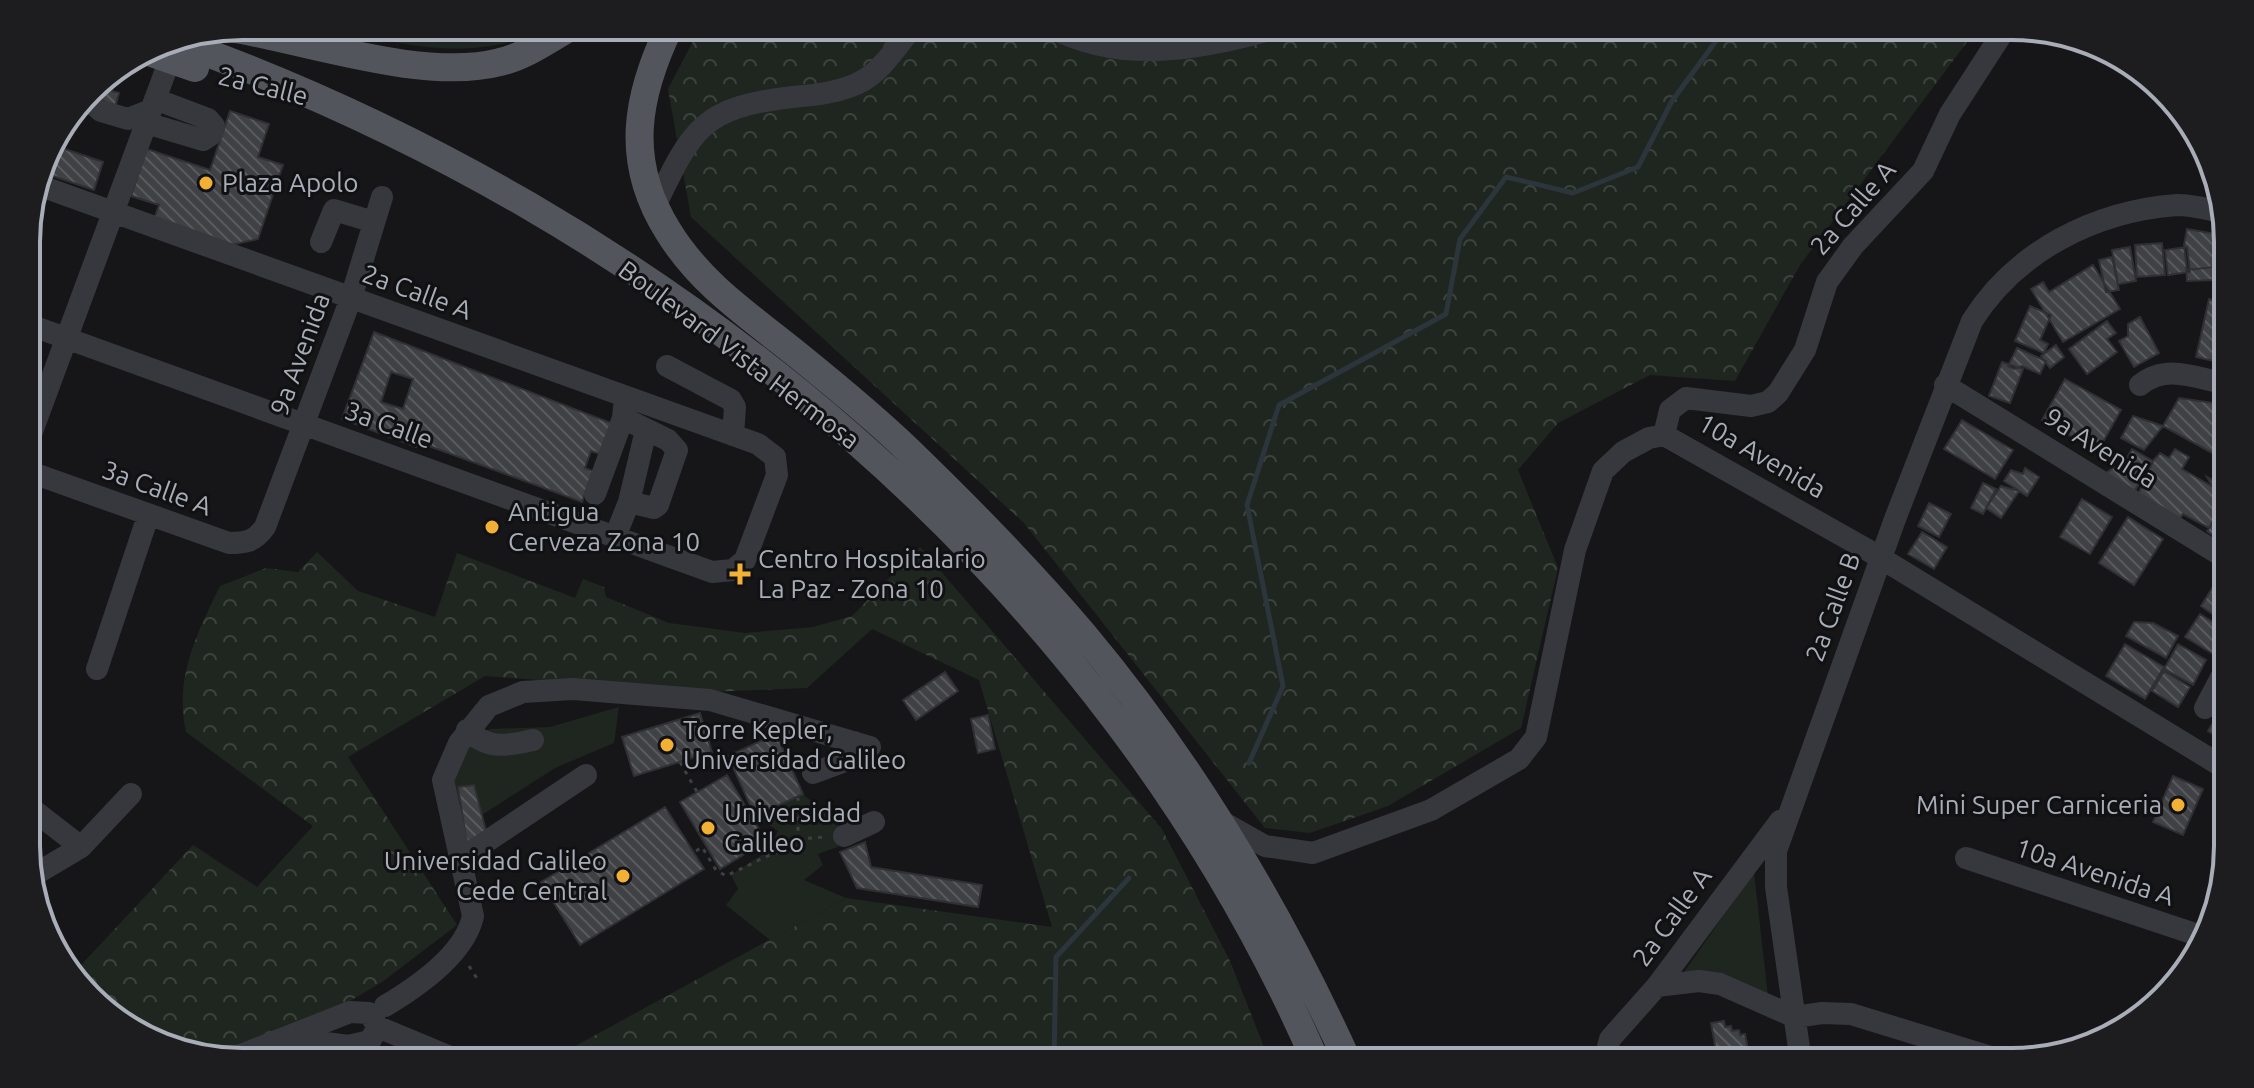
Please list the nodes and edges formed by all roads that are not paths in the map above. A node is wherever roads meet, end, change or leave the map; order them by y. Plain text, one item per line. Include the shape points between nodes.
1 (290, 40) edge
2 (547, 40) edge
3 (664, 40) edge
4 (903, 40) edge
5 (1081, 40) edge
6 (1234, 40) edge
7 (1998, 40) edge
8 (175, 52) edge
9 (162, 56) edge
10 (319, 101) joint
11 (101, 111) tunnel mouth
12 (150, 111) junction
13 (47, 188) edge
14 (382, 197) dead end
15 (655, 206) junction
16 (2211, 210) edge
17 (112, 211) junction
18 (374, 222) junction
19 (321, 242) dead end
20 (351, 298) junction
21 (40, 329) edge
22 (66, 338) junction
23 (667, 366) dead end
24 (2214, 381) edge
25 (1945, 385) junction
26 (2140, 385) dead end
27 (624, 408) junction
28 (40, 409) edge
29 (305, 424) junction
30 (646, 430) junction
31 (733, 435) junction
32 (1664, 435) junction
33 (40, 476) edge
34 (595, 494) dead end
35 (629, 502) junction
36 (148, 516) junction
37 (265, 527) joint
38 (615, 537) junction
39 (2214, 551) edge
40 (1881, 558) junction
41 (733, 570) joint
42 (97, 669) dead end
43 (2214, 691) edge
44 (2205, 708) dead end
45 (467, 730) junction
46 (533, 740) dead end
47 (2214, 761) edge
48 (813, 773) dead end
49 (586, 775) dead end
50 (131, 794) dead end
51 (1791, 808) junction
52 (40, 815) edge
53 (1219, 820) junction
54 (874, 822) dead end
55 (844, 836) road end
56 (81, 847) junction
57 (1966, 858) dead end
58 (459, 860) junction
59 (42, 870) edge
60 (2194, 934) edge
61 (1657, 986) junction
62 (382, 1016) junction
63 (1795, 1017) junction
64 (272, 1046) junction
65 (266, 1048) edge
66 (438, 1048) edge
67 (1309, 1048) edge
68 (1341, 1048) edge
69 (1608, 1048) edge
70 (1799, 1048) edge
71 (1962, 1048) edge

1 - 2 main road via 403,63 478,67 518,56
3 - 15 main road, Boulevard Vista Hermosa via 641,106 642,157
4 - 15 street via 863,81 724,111 705,123 676,159
5 - 6 street via 1152,51
7 - 32 street, 2a Calle A via 1950,114 1923,171 1827,282 1805,350 1778,393 1751,406 1686,398 1670,410
8 - 10 main road, 2a Calle via 226,59
9 - 12 street
10 - 67 main road, Boulevard Vista Hermosa via 438,156 623,266 792,387 908,488 1057,643 1142,755 1274,973
11 - 12 street via 128,119
12 - 17 street
13 - 17 street, 2a Calle A
14 - 18 street, 9a Avenida
15 - 53 main road, Boulevard Vista Hermosa via 666,229 709,284 905,448 1000,542 1085,636
16 - 25 street, 2a Calle B via 2180,205 2134,212 2079,228 2040,250 1988,295
17 - 20 street, 2a Calle A
17 - 22 street
18 - 19 street via 334,210
18 - 20 street, 9a Avenida
20 - 27 street, 2a Calle A
20 - 29 street, 9a Avenida
21 - 22 street, 3a Calle
22 - 28 street
22 - 29 street, 3a Calle
23 - 31 street via 731,400
24 - 26 street via 2167,371
25 - 39 street, 9a Avenida
25 - 40 street, 2a Calle B
27 - 30 street
27 - 31 street, 2a Calle A
27 - 34 street
29 - 37 street, 9a Avenida
29 - 38 street, 3a Calle
30 - 35 street
30 - 35 street via 677,450 658,505
31 - 41 street, 2a Calle A via 766,450 777,475 745,560
32 - 40 street, 10a Avenida
32 - 53 street, 10a Avenida via 1623,452 1603,471 1575,550 1536,737 1519,759 1431,810 1313,853 1265,846
33 - 36 street, 3a Calle A
35 - 38 street
36 - 37 street, 3a Calle A via 229,543 257,539
36 - 42 street
38 - 41 street, 3a Calle via 712,572
40 - 47 street, 10a Avenida
40 - 51 street, 2a Calle B
43 - 44 street
45 - 46 street via 496,746
45 - 48 street via 489,706 523,692 573,689 710,700 862,745 848,760
45 - 58 street via 443,780
49 - 58 street
50 - 56 street
51 - 61 street, 2a Calle A
51 - 63 street, 2a Calle B via 1776,851 1776,887
52 - 56 street
53 - 68 main road, Boulevard Vista Hermosa via 1290,942
54 - 55 street
56 - 59 street
57 - 60 street, 10a Avenida A
58 - 62 street via 473,916 471,930 454,953
61 - 63 street via 1720,984
61 - 69 street, 2a Calle A
62 - 64 street via 350,1012
62 - 64 street via 370,1041 360,1044 305,1040
62 - 66 street
63 - 70 street, 2a Calle B
63 - 71 street via 1851,1014
64 - 65 street

